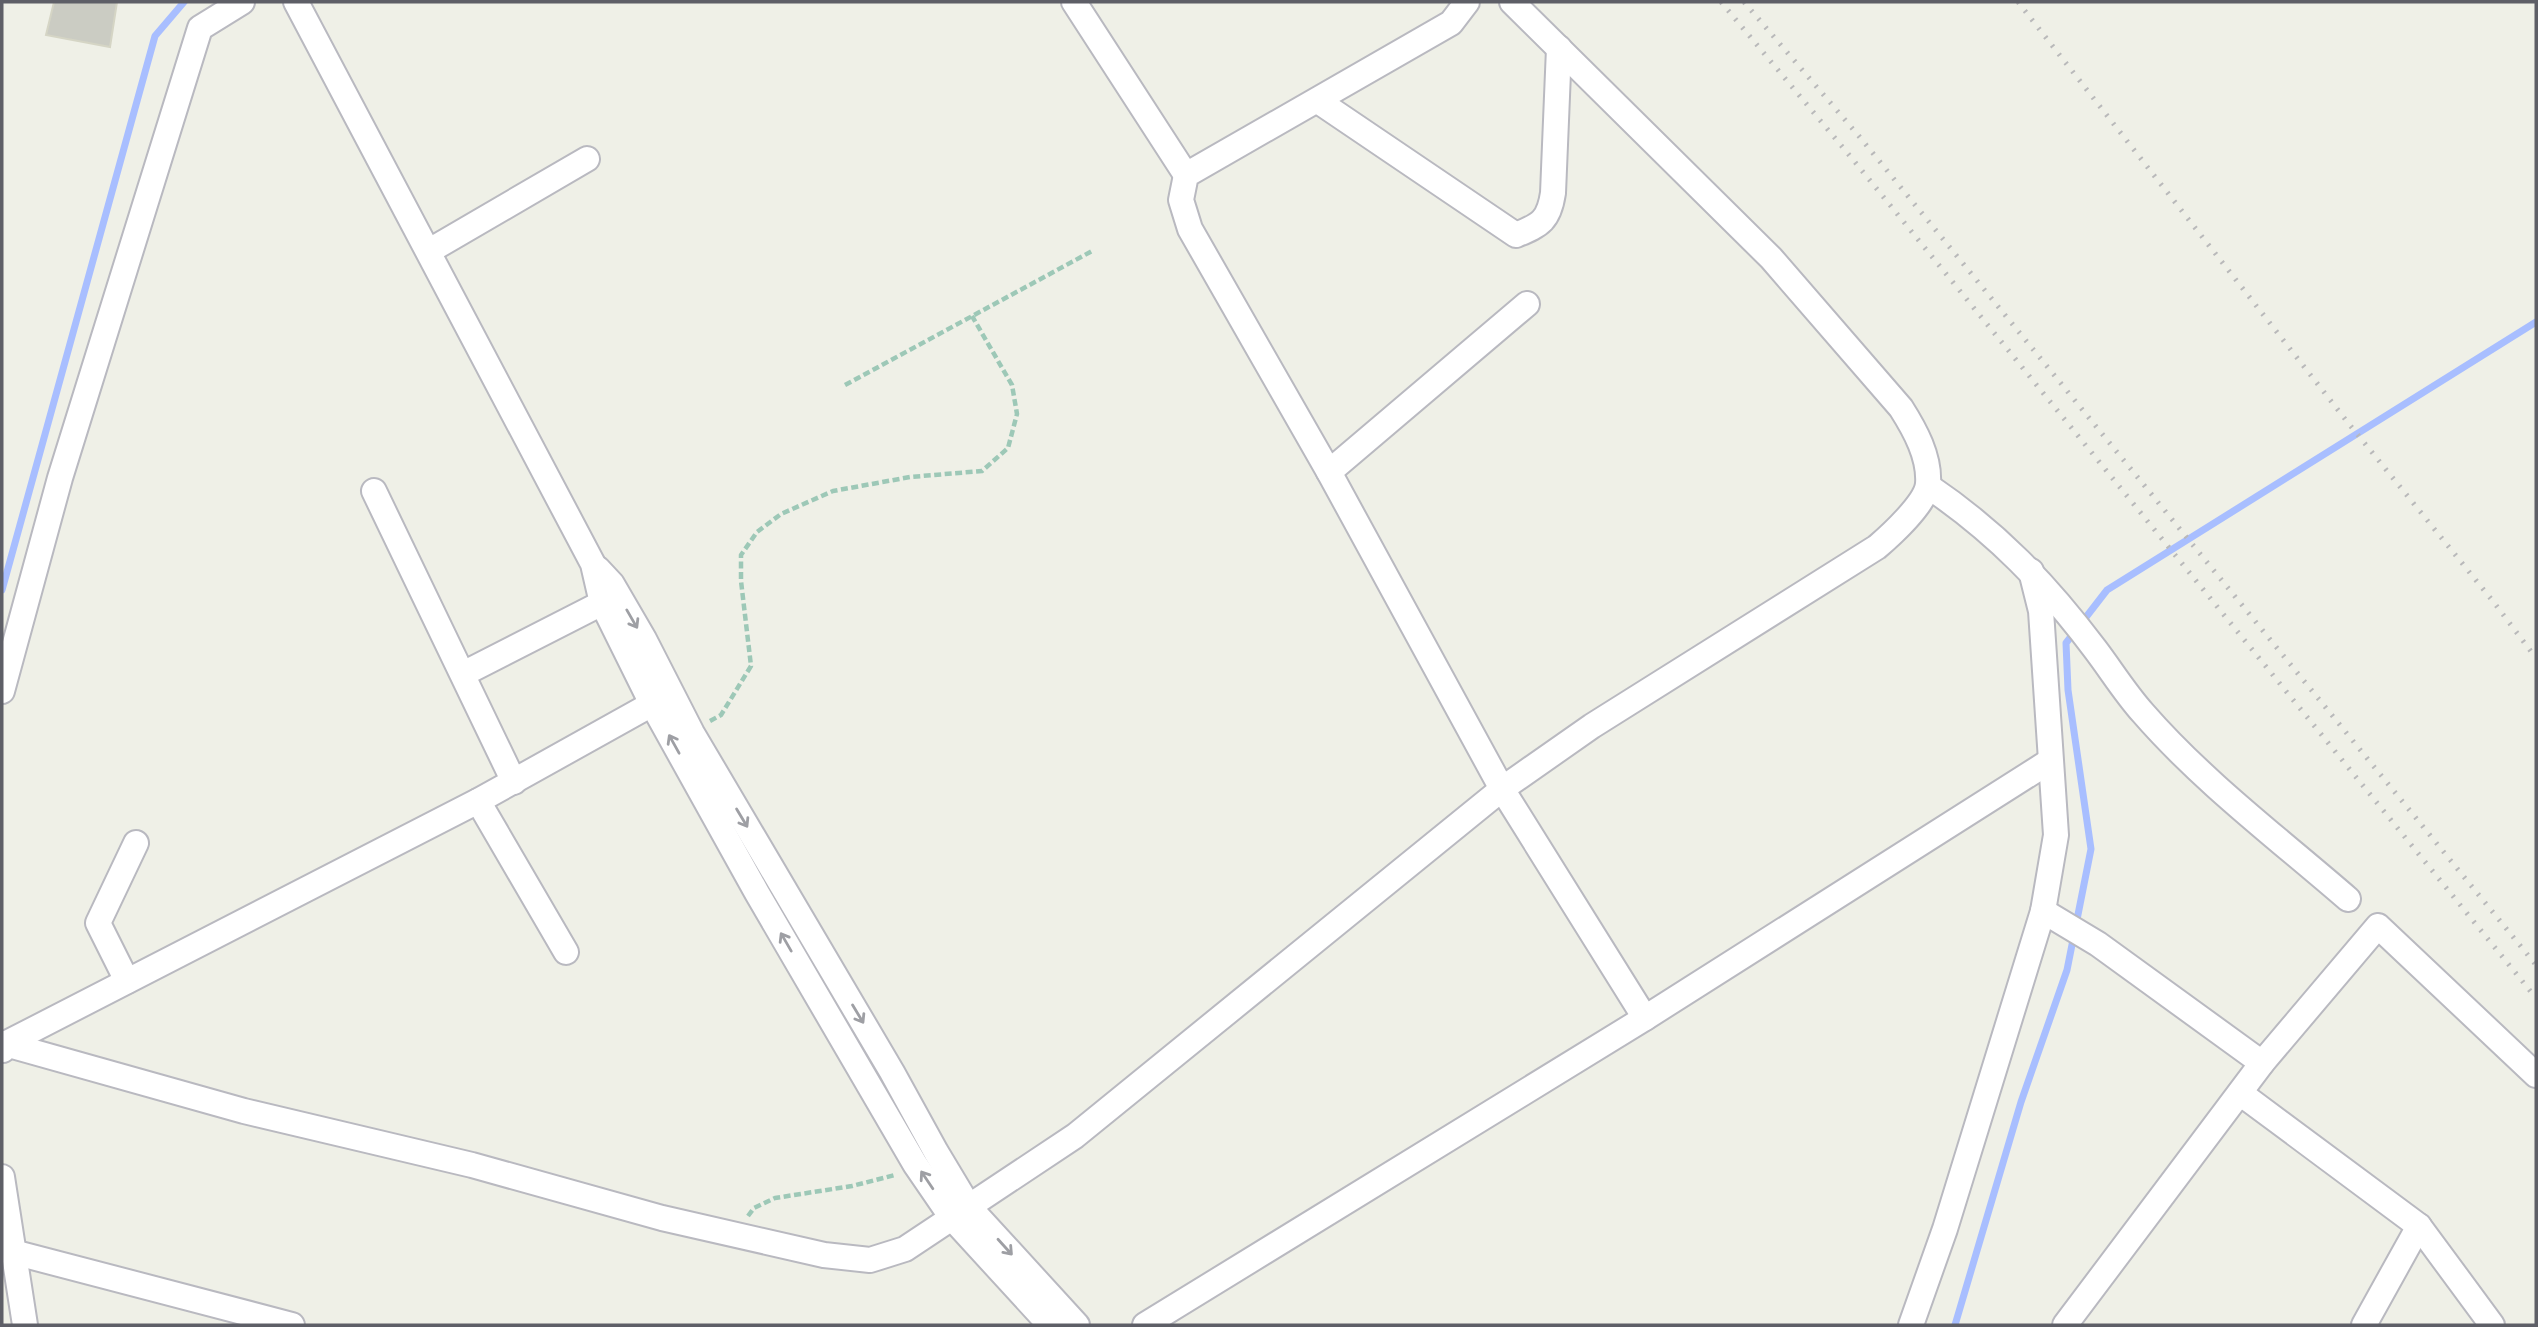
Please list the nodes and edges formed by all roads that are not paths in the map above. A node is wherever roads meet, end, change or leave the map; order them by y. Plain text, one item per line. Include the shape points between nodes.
1 (242, 2) edge
2 (296, 2) edge
3 (1074, 2) edge
4 (1466, 2) edge
5 (1511, 2) edge
6 (1559, 48) junction
7 (1318, 101) junction
8 (587, 159) dead end
9 (1186, 175) junction
10 (429, 251) junction
11 (1527, 304) dead end
12 (1329, 472) junction
13 (1928, 486) junction
14 (374, 491) dead end
15 (593, 564) junction
16 (2031, 571) junction
17 (602, 603) junction
18 (463, 674) junction
19 (2, 691) edge
20 (652, 704) junction
21 (2050, 761) junction
22 (514, 782) junction
23 (1502, 789) junction
24 (478, 801) junction
25 (136, 843) dead end
26 (2348, 899) dead end
27 (2048, 914) junction
28 (566, 952) dead end
29 (127, 981) junction
30 (1645, 1018) junction
31 (3, 1047) edge
32 (2262, 1063) junction
33 (2536, 1075) edge
34 (2240, 1093) junction
35 (2, 1178) edge
36 (960, 1212) junction
37 (2419, 1226) junction
38 (13, 1252) junction
39 (25, 1325) edge
40 (292, 1325) edge
41 (1050, 1325) edge
42 (1077, 1325) edge
43 (1145, 1325) edge
44 (1911, 1325) edge
45 (2065, 1325) edge
46 (2364, 1325) edge
47 (2492, 1325) edge

1 - 19 street via 200,28 60,478
2 - 10 street
3 - 9 street
4 - 7 street via 1451,23
5 - 6 street
6 - 7 street via 1550,209 1535,227 1516,235
6 - 13 street via 1770,258 1901,408 1924,455
7 - 9 street
8 - 10 street
9 - 12 street via 1181,200 1190,229
10 - 15 street
11 - 12 street
12 - 23 street
13 - 16 street via 1985,528
13 - 23 street via 1905,523 1877,547 1592,726
14 - 18 street
15 - 17 street
15 -> 36 street via 612,583 692,733 886,1060 936,1152
16 - 21 street via 2041,611
16 - 26 street via 2141,712 2185,757
17 - 18 street
17 - 20 street
18 - 22 street
20 - 22 street
36 -> 20 street via 915,1164
21 - 27 street via 2056,835
21 - 30 street
22 - 24 street
23 - 30 street
23 - 36 street via 1075,1136
24 - 28 street
24 - 29 street
25 - 29 street via 98,923
27 - 32 street via 2098,944
27 - 44 street
29 - 31 street
30 - 43 street
31 - 36 street via 824,1255 870,1260 905,1248
32 - 33 street via 2378,926
32 - 34 street
34 - 37 street
34 - 45 street
35 - 38 street
36 - 41 street
36 -> 42 street
37 - 46 street
37 - 47 street
38 - 39 street
38 - 40 street

